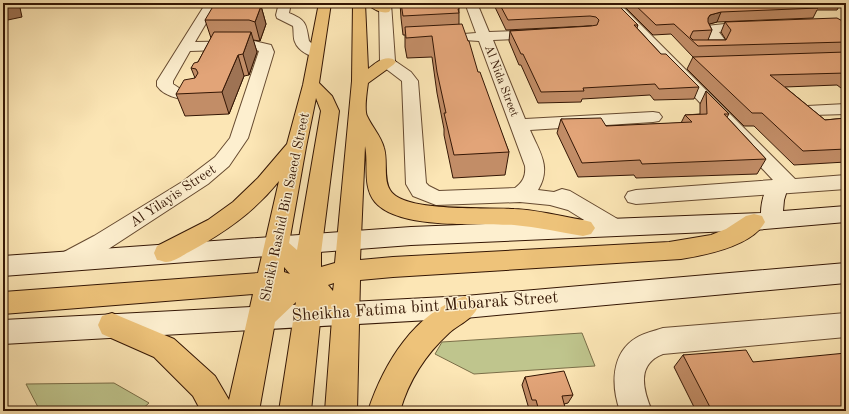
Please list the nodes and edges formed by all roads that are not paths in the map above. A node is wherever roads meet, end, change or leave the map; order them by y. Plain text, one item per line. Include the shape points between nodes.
1 (212, 3) edge
2 (285, 3) edge
3 (325, 3) edge
4 (359, 3) edge
5 (471, 3) edge
6 (612, 3) edge
7 (381, 5) edge
8 (769, 24) edge
9 (550, 33) edge
10 (484, 37) junction
11 (454, 38) edge
12 (186, 46) junction
13 (694, 46) edge
14 (316, 54) junction
15 (388, 62) junction
16 (360, 81) junction
17 (311, 85) junction
18 (196, 95) edge
19 (846, 109) edge
20 (813, 110) edge
21 (357, 115) junction
22 (653, 117) dead end
23 (518, 125) junction
24 (296, 146) junction
25 (535, 166) junction
26 (846, 182) edge
27 (784, 187) junction
28 (520, 195) junction
29 (636, 197) dead end
30 (574, 204) junction
31 (846, 214) edge
32 (764, 221) junction
33 (613, 227) junction
34 (583, 228) junction
35 (349, 241) junction
36 (311, 243) junction
37 (276, 246) junction
38 (166, 253) junction
39 (71, 260) junction
40 (3, 266) edge
41 (348, 271) junction
42 (846, 272) edge
43 (308, 277) junction
44 (269, 283) junction
45 (3, 303) edge
46 (465, 307) junction
47 (346, 313) junction
48 (308, 315) junction
49 (262, 317) junction
50 (112, 325) junction
51 (846, 325) edge
52 (3, 332) edge
53 (218, 411) edge
54 (243, 411) edge
55 (295, 411) edge
56 (341, 411) edge
57 (384, 411) edge
58 (636, 411) edge

1 - 12 street
2 - 14 street via 282,15 300,25 302,42
3 - 14 main road, Sheikh Rashid Bin Saeed Street
4 - 16 main road
5 - 10 street, Al Nida Street
6 - 27 street via 680,64
7 - 15 street via 395,41
8 - 13 street via 711,29 718,40 716,46
9 - 10 street, Al Nida Street
10 - 11 street, Al Nida Street
10 - 23 street, Al Nida Street
12 - 18 street via 169,83 180,94
12 - 39 street, Al Yilayis Street via 254,45 266,48 239,138 228,156 208,176
14 - 17 main road, Sheikh Rashid Bin Saeed Street
15 - 16 main road
15 - 28 street via 406,75 410,82 416,184 421,191 445,199
16 - 21 main road
17 - 24 main road, Sheikh Rashid Bin Saeed Street
17 - 36 main road via 322,93 328,102 330,112
19 - 20 street
21 - 34 main road via 373,143 380,193 390,202 430,214 513,217
21 - 35 main road
22 - 23 street, Al Nida Street
23 - 25 street, Al Nida Street
24 - 37 main road, Sheikh Rashid Bin Saeed Street
24 - 38 main road via 262,188 233,214 204,234
25 - 28 street via 535,179
25 - 30 street, Al Nida Street via 552,188
26 - 27 street
27 - 29 street
27 - 32 street via 772,202
28 - 30 street
30 - 33 street, Al Nida Street
31 - 32 street
32 - 33 street
32 - 41 main road via 727,240 702,247 669,251
33 - 34 street
34 - 35 street
35 - 36 street
35 - 41 main road
35 - 43 main road
36 - 37 street
36 - 43 main road
37 - 38 street
37 - 43 main road
37 - 44 main road, Sheikh Rashid Bin Saeed Street
38 - 39 street
39 - 40 street
41 - 43 main road
41 - 47 main road
42 - 46 street, Sheikha Fatima bint Mubarak Street
43 - 44 main road
43 - 47 main road via 324,300
43 - 48 main road
43 - 49 main road via 283,296
44 - 45 main road via 225,284
44 - 49 main road, Sheikh Rashid Bin Saeed Street
46 - 47 street, Sheikha Fatima bint Mubarak Street
46 - 57 main road via 440,324 420,344 402,368
47 - 48 street, Sheikha Fatima bint Mubarak Street
47 - 56 main road
48 - 49 street, Sheikha Fatima bint Mubarak Street
48 - 55 main road
49 - 50 street, Sheikha Fatima bint Mubarak Street
49 - 54 main road, Sheikh Rashid Bin Saeed Street
50 - 52 street, Sheikha Fatima bint Mubarak Street
50 - 53 main road via 164,348 204,386
51 - 58 street via 663,341 647,347 636,355 628,382 630,397

